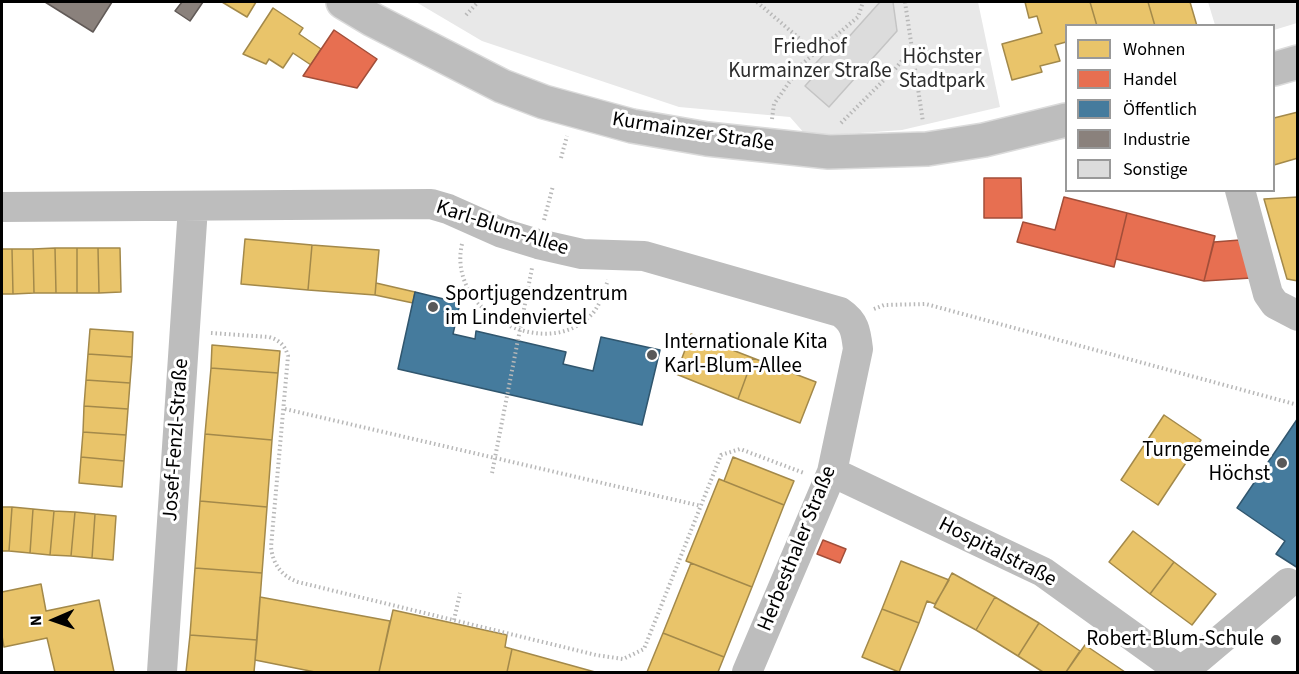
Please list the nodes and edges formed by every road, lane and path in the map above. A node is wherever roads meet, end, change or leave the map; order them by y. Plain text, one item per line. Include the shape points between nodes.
1 (343, 2) edge
2 (478, 2) edge
3 (757, 2) edge
4 (863, 2) edge
5 (905, 2) edge
6 (466, 15) dead end
7 (912, 48) junction
8 (815, 52) junction
9 (1298, 62) edge
10 (1275, 69) edge
11 (1065, 120) edge
12 (768, 147) junction
13 (927, 149) junction
14 (828, 152) junction
15 (553, 186) dead end
16 (1241, 192) edge
17 (2, 207) edge
18 (193, 207) junction
19 (470, 220) junction
20 (538, 244) junction
21 (611, 255) junction
22 (1298, 316) edge
23 (849, 318) junction
24 (519, 330) junction
25 (184, 331) junction
26 (1298, 405) edge
27 (285, 409) junction
28 (495, 457) junction
29 (492, 473) dead end
30 (829, 477) junction
31 (701, 506) junction
32 (1288, 583) dead end
33 (460, 593) dead end
34 (454, 620) junction
35 (162, 672) edge
36 (747, 672) edge
37 (1180, 672) edge

1 - 12 main road, Kurmainzer Straße via 502,86 544,102 632,126
2 - 6 path
3 - 8 path
4 - 8 path via 858,17
5 - 7 path
7 - 13 path
7 - 14 path via 832,132
8 - 12 path via 774,104
9 - 10 main road
11 - 13 main road, Kurmainzer Straße
12 - 14 main road, Kurmainzer Straße
13 - 14 main road, Kurmainzer Straße
15 - 20 path
16 - 22 street via 1268,294 1275,304
17 - 18 street, Karl-Blum-Allee
18 - 19 street, Karl-Blum-Allee via 431,204
18 - 25 street, Josef-Fenzl-Straße
19 - 20 street, Karl-Blum-Allee
19 - 24 path via 461,249 465,283 483,310
20 - 21 street, Karl-Blum-Allee via 582,254
20 - 24 path
21 - 23 street, Karl-Blum-Allee via 644,256 830,308
21 - 24 path via 603,296 583,322 554,332
23 - 26 path via 884,305 926,304
23 - 30 street, Herbesthaler Straße via 858,349
24 - 28 path
25 - 27 path via 269,337 282,344 288,356
25 - 35 street, Josef-Fenzl-Straße
27 - 28 path
27 - 34 path via 271,546 280,570 298,582
28 - 29 path
28 - 31 path
30 - 31 path via 740,449 722,455
30 - 36 street, Herbesthaler Straße
30 - 37 street, Hospitalstraße via 1043,572
31 - 34 path via 644,649 623,659
32 - 37 street
33 - 34 path

